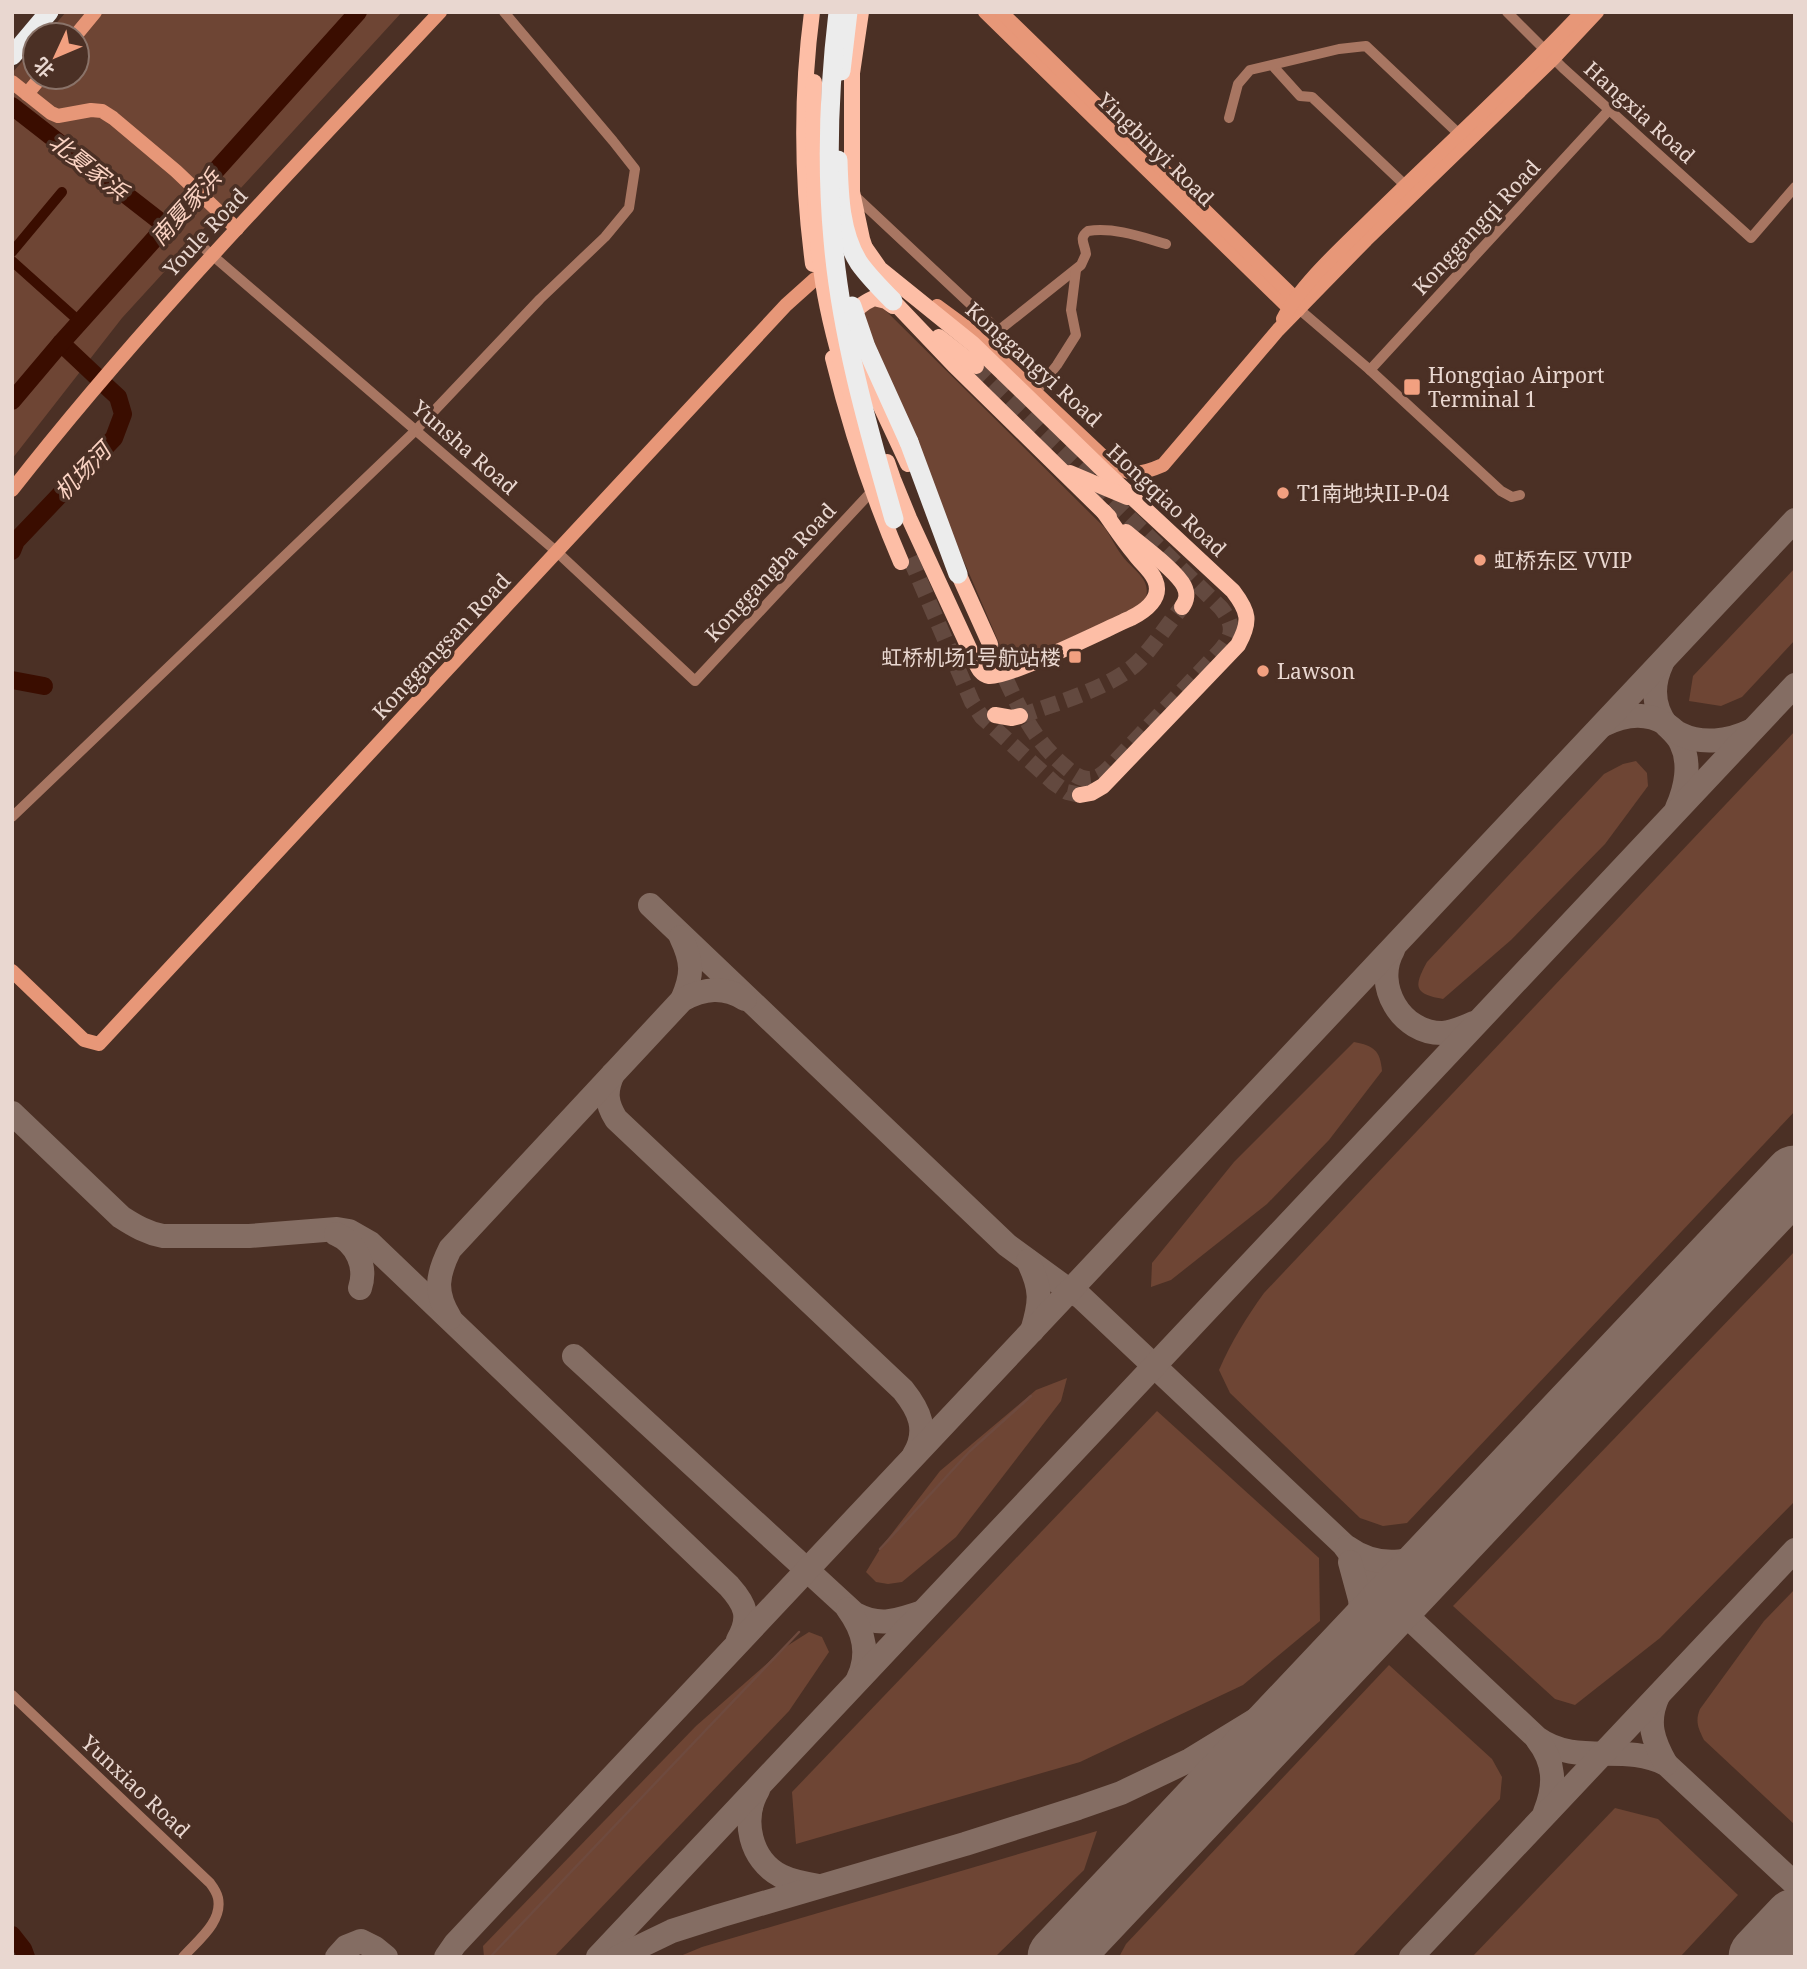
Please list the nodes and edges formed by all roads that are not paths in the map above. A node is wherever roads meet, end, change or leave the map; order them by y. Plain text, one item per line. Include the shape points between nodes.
1 (49, 12) edge
2 (427, 12) edge
3 (440, 12) edge
4 (504, 12) edge
5 (811, 12) edge
6 (821, 12) edge
7 (830, 12) edge
8 (838, 12) edge
9 (848, 12) edge
10 (861, 12) edge
11 (985, 12) edge
12 (1001, 12) edge
13 (1507, 12) edge
14 (1581, 12) edge
15 (1597, 12) edge
16 (1549, 55) junction
17 (12, 56) edge
18 (1273, 66) junction
19 (12, 82) edge
20 (29, 91) edge
21 (27, 94) junction
22 (1609, 110) junction
23 (1229, 118) dead end
24 (1459, 134) junction
25 (838, 161) junction
26 (1405, 185) junction
27 (1795, 187) edge
28 (852, 192) junction
29 (831, 199) junction
30 (233, 225) junction
31 (864, 244) junction
32 (1166, 244) dead end
33 (209, 252) junction
34 (1076, 270) junction
35 (815, 279) junction
36 (899, 295) junction
37 (1295, 306) junction
38 (909, 318) junction
39 (999, 331) junction
40 (851, 340) junction
41 (983, 343) junction
42 (976, 366) tunnel mouth
43 (1370, 370) junction
44 (1035, 393) junction
45 (416, 430) junction
46 (1062, 470) junction
47 (12, 474) edge
48 (12, 490) edge
49 (873, 490) junction
50 (1520, 495) dead end
51 (1136, 501) junction
52 (1104, 512) junction
53 (894, 519) junction
54 (557, 552) junction
55 (934, 570) junction
56 (958, 574) junction
57 (1182, 607) dead end
58 (990, 644) tunnel mouth
59 (695, 681) joint
60 (995, 715) dead end
61 (1020, 716) tunnel mouth
62 (1080, 795) dead end
63 (12, 817) edge
64 (12, 971) edge
65 (12, 1695) edge
66 (183, 1957) edge

1 - 17 highway
2 - 30 main road, Youle Road
3 - 30 main road, Youle Road
4 - 45 street via 635,169 629,208
5 - 35 main road via 804,176
6 - 53 main road, bridge via 814,82 814,174 823,282 848,384
7 - 40 main road via 823,74 825,204 834,282
8 - 29 highway, bridge via 829,121
9 - 25 highway
10 - 28 main road, Hongqiao Road via 852,73
11 - 37 main road, Yingbinyi Road
12 - 37 main road, Yingbinyi Road
13 - 16 street, Hangxia Road
14 - 16 main road, Konggangyi Road
15 - 16 main road, Konggangyi Road
16 - 22 street, Hangxia Road
16 - 24 main road, Konggangyi Road
16 - 37 main road, Konggangyi Road
18 - 23 street via 1250,71 1238,84
18 - 24 street via 1366,46
18 - 26 street via 1300,96 1312,97
19 - 21 main road
20 - 21 main road
21 - 30 main road via 58,116 102,111
22 - 27 street, Hangxia Road via 1751,238
22 - 43 street, Konggangqi Road
24 - 26 main road, Konggangyi Road
25 - 31 highway via 850,216
25 - 36 highway via 840,204 853,250 869,276
26 - 37 main road, Konggangyi Road via 1330,260
28 - 31 main road, Hongqiao Road
28 - 39 street
29 - 53 highway, bridge via 843,312
29 - 56 highway, bridge via 856,320 909,442
30 - 33 main road, Youle Road
31 - 36 main road, Hongqiao Road via 878,279
32 - 34 street via 1110,230 1088,230 1082,236 1084,261
33 - 45 street, Yunsha Road
33 - 47 main road, Youle Road via 100,366
33 - 48 main road, Youle Road
34 - 39 street
34 - 44 street via 1071,310 1076,335
35 - 49 main road via 839,384
35 - 54 main road, Konggangsan Road
36 - 38 main road, Hongqiao Road
36 - 41 main road, Konggangyi Road via 936,305
36 - 42 main road
36 - 51 main road, Hongqiao Road via 974,344
37 - 43 street, Yingbinyi Road
37 - 44 main road, Konggangyi Road via 1163,465 1145,473 1120,470
38 - 40 main road via 874,298 864,302 850,319
38 - 46 main road, Hongqiao Road
39 - 41 street
40 - 55 main road via 893,480
40 - 56 main road
41 - 44 main road, Konggangyi Road
43 - 50 street, Yingbinyi Road via 1501,491 1512,497
45 - 54 street, Yunsha Road
45 - 63 street
46 - 51 main road
46 - 52 main road, Hongqiao Road
49 - 53 main road via 906,560
49 - 55 main road
49 - 59 street, Konggangba Road
51 - 62 main road, Hongqiao Road via 1233,591 1247,614 1247,625 1238,645 1103,786
52 - 55 main road via 1155,579 1154,601 1141,614 999,676 979,669
52 - 57 main road, Hongqiao Road via 1184,585 1187,595
54 - 59 street, Yunsha Road
54 - 64 main road, Konggangsan Road via 99,1044 84,1040
56 - 58 main road
60 - 61 main road
65 - 66 street, Yunxiao Road via 210,1883 218,1897 218,1912

